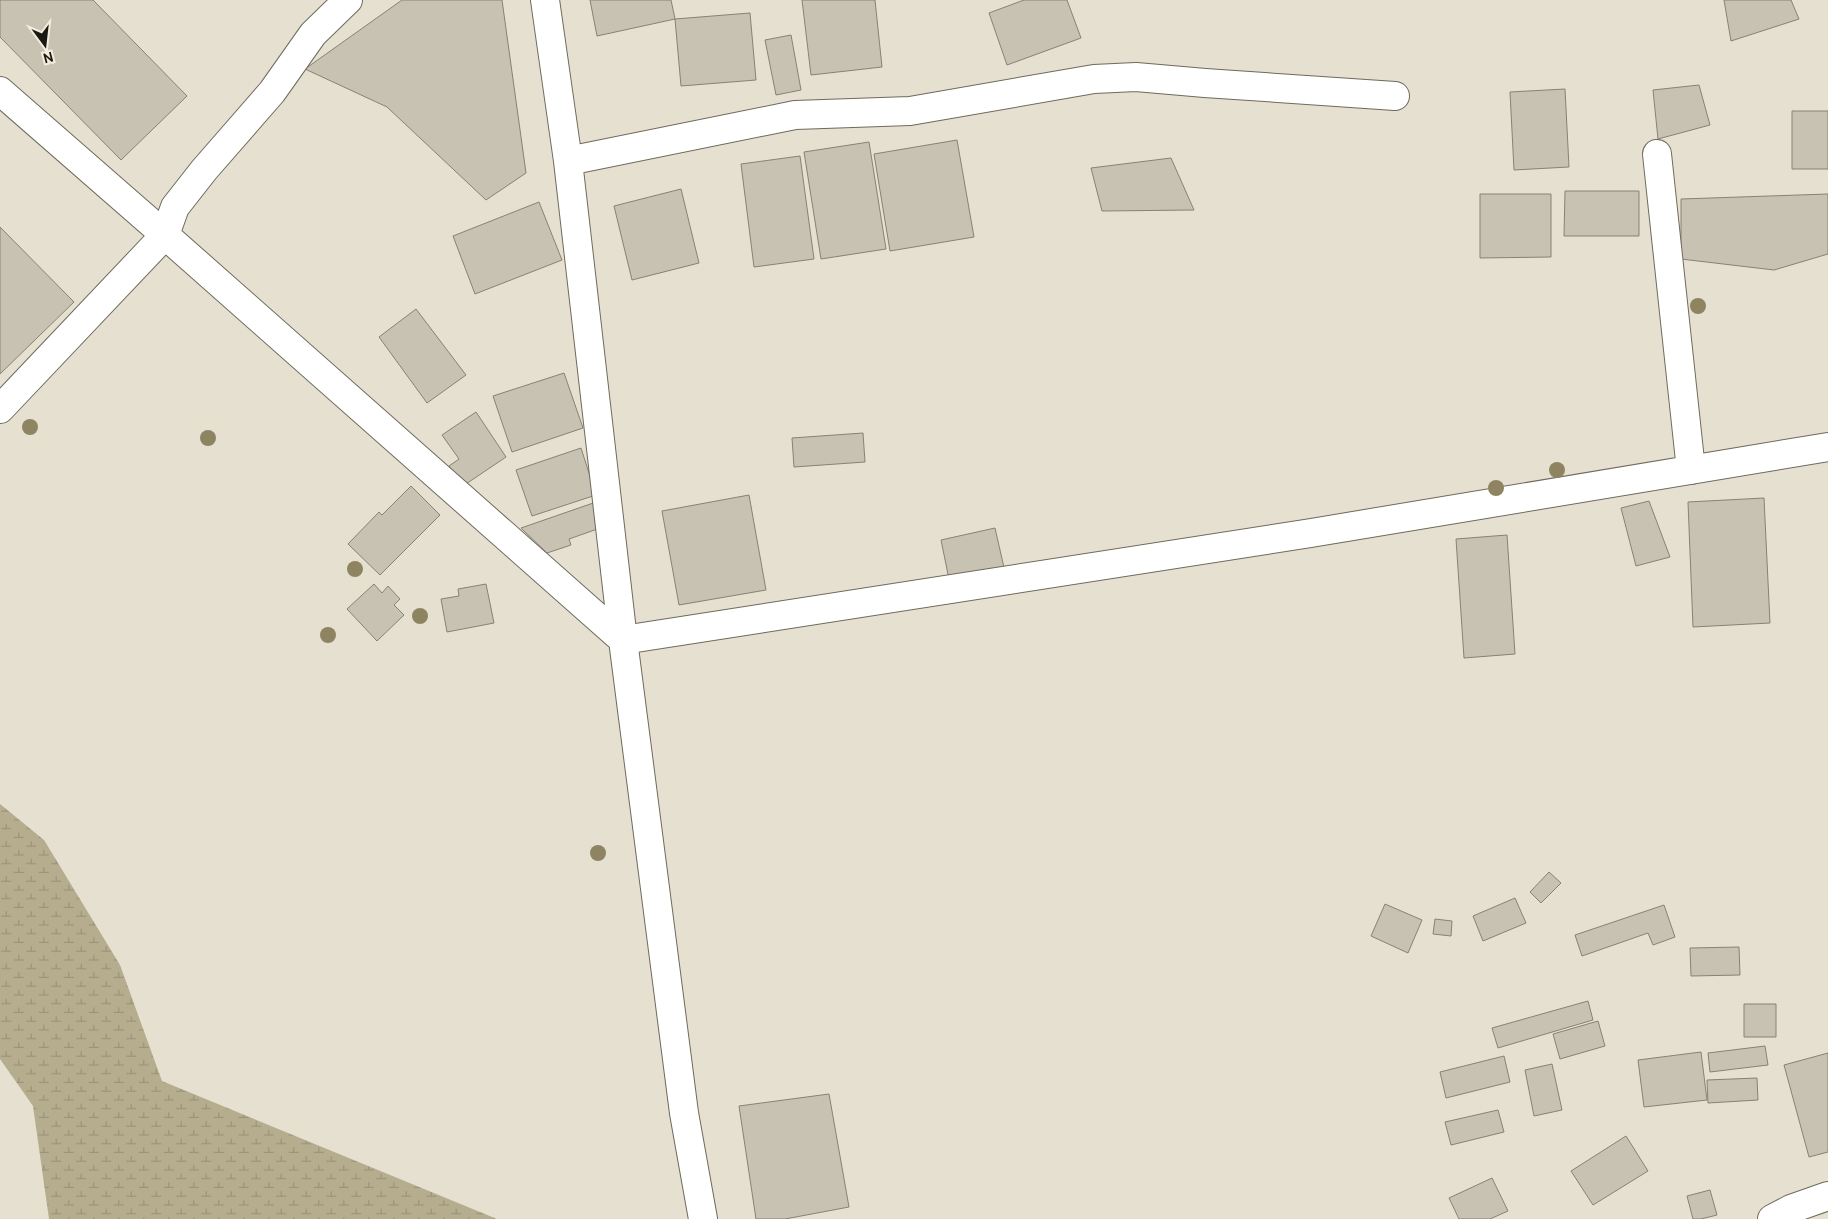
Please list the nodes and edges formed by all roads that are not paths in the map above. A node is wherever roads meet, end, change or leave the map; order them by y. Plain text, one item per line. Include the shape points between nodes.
1 (348, 0) edge
2 (545, 0) edge
3 (0, 92) edge
4 (1395, 96) dead end
5 (1657, 154) dead end
6 (568, 160) junction
7 (165, 235) junction
8 (0, 410) edge
9 (1828, 447) edge
10 (1691, 470) junction
11 (623, 640) junction
12 (1828, 1196) edge
13 (703, 1219) edge
14 (1772, 1219) edge

1 - 7 street via 313,34 272,92 175,207
2 - 6 street
3 - 7 street
4 - 6 street via 1136,77 1094,79 910,111 795,115
5 - 10 street
6 - 11 street
7 - 8 street
7 - 11 street
9 - 10 street
10 - 11 street
11 - 13 street via 684,1113
12 - 14 street

